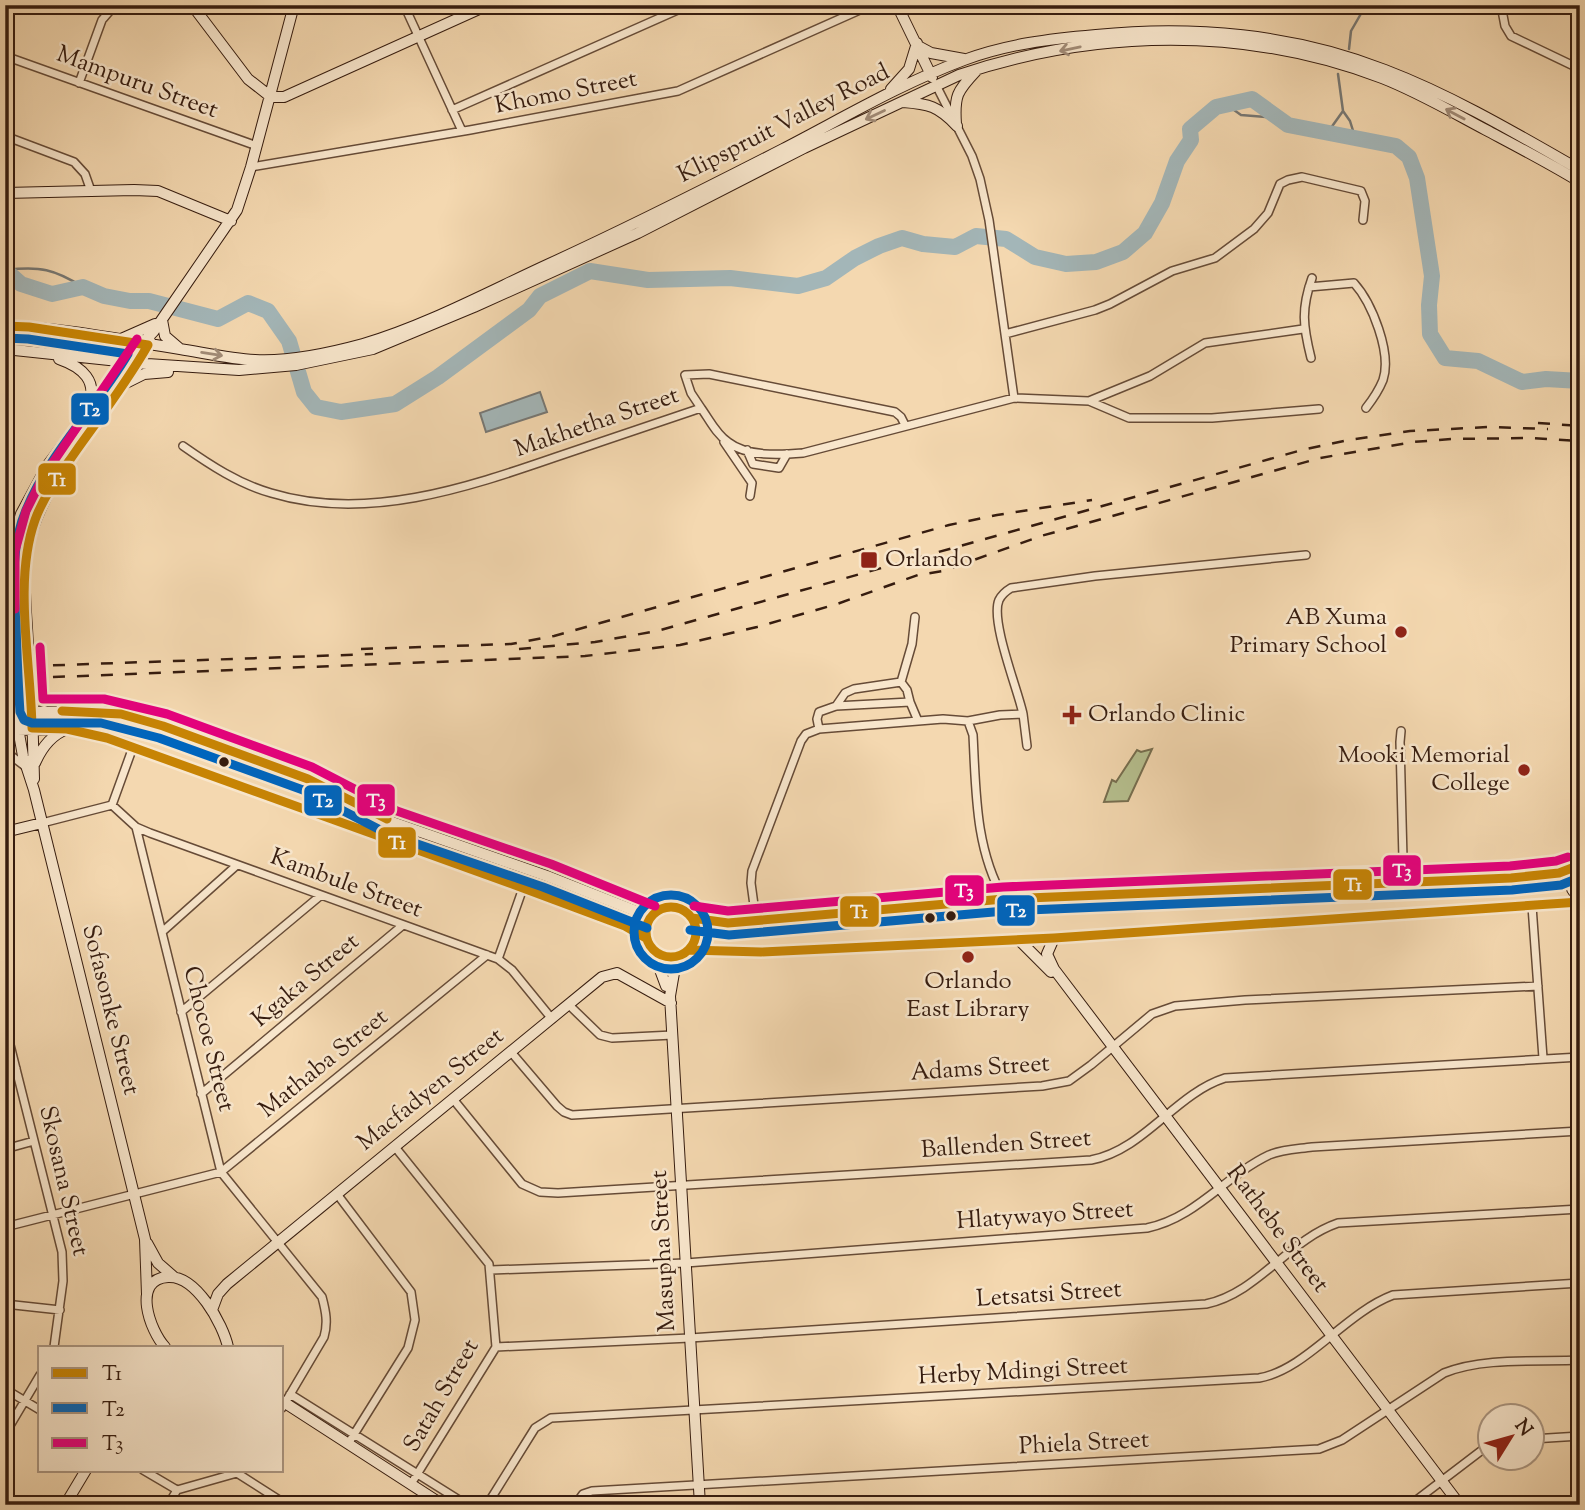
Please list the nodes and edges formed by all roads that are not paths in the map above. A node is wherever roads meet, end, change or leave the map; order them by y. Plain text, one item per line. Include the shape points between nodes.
1 (115, 5) edge
2 (192, 5) edge
3 (293, 5) edge
4 (404, 5) edge
5 (488, 5) edge
6 (689, 5) edge
7 (871, 5) edge
8 (897, 5) edge
9 (1501, 5) edge
10 (1575, 5) edge
11 (1580, 34) edge
12 (418, 36) junction
13 (917, 45) junction
14 (5, 56) edge
15 (966, 59) junction
16 (979, 69) junction
17 (1580, 69) edge
18 (930, 74) junction
19 (79, 83) junction
20 (936, 86) junction
21 (885, 94) junction
22 (271, 97) junction
23 (902, 102) junction
24 (452, 110) junction
25 (956, 125) junction
26 (462, 131) junction
27 (5, 136) edge
28 (257, 146) junction
29 (251, 167) junction
30 (1580, 170) edge
31 (1580, 181) edge
32 (91, 191) junction
33 (5, 193) edge
34 (1363, 220) dead end
35 (231, 221) junction
36 (1312, 278) dead end
37 (1309, 287) junction
38 (162, 320) junction
39 (5, 326) edge
40 (1303, 329) junction
41 (1005, 334) junction
42 (119, 339) junction
43 (145, 344) junction
44 (5, 348) edge
45 (179, 349) junction
46 (30, 352) junction
47 (332, 355) junction
48 (1311, 358) dead end
49 (126, 361) junction
50 (138, 363) junction
51 (276, 364) junction
52 (239, 370) junction
53 (123, 385) junction
54 (1014, 398) junction
55 (1089, 401) junction
56 (701, 408) junction
57 (1366, 408) dead end
58 (1319, 409) dead end
59 (81, 420) junction
60 (905, 425) junction
61 (718, 433) junction
62 (183, 446) dead end
63 (747, 450) junction
64 (787, 454) junction
65 (750, 496) dead end
66 (1306, 555) dead end
67 (915, 617) dead end
68 (31, 650) junction
69 (901, 682) junction
70 (910, 702) junction
71 (46, 706) junction
72 (836, 706) junction
73 (32, 707) junction
74 (14, 708) junction
75 (1023, 714) junction
76 (918, 721) junction
77 (968, 721) junction
78 (32, 728) junction
79 (67, 729) junction
80 (819, 729) junction
81 (17, 730) junction
82 (1401, 731) dead end
83 (1027, 746) dead end
84 (133, 747) junction
85 (5, 751) edge
86 (30, 767) junction
87 (112, 805) junction
88 (42, 823) junction
89 (136, 827) junction
90 (5, 832) edge
91 (1403, 859) dead end
92 (1580, 859) edge
93 (237, 865) junction
94 (1572, 868) junction
95 (996, 885) junction
96 (523, 888) junction
97 (320, 896) junction
98 (1004, 899) junction
99 (990, 900) junction
100 (1580, 901) edge
101 (1532, 906) junction
102 (655, 914) junction
103 (692, 918) junction
104 (756, 920) junction
105 (403, 925) junction
106 (162, 932) junction
107 (635, 932) junction
108 (646, 938) junction
109 (1054, 939) junction
110 (1019, 940) junction
111 (685, 953) junction
112 (487, 955) junction
113 (661, 955) junction
114 (498, 959) junction
115 (1060, 978) junction
116 (1538, 986) junction
117 (669, 995) junction
118 (569, 1005) junction
119 (181, 1012) junction
120 (552, 1019) junction
121 (5, 1025) edge
122 (673, 1035) junction
123 (1112, 1046) junction
124 (511, 1052) junction
125 (1580, 1057) edge
126 (1543, 1058) junction
127 (16, 1068) junction
128 (5, 1071) edge
129 (201, 1094) junction
130 (453, 1099) junction
131 (677, 1108) junction
132 (1166, 1118) junction
133 (1580, 1130) edge
134 (34, 1141) junction
135 (395, 1147) junction
136 (5, 1149) edge
137 (221, 1172) junction
138 (681, 1184) junction
139 (1220, 1189) junction
140 (337, 1194) junction
141 (134, 1195) junction
142 (1580, 1209) edge
143 (53, 1215) junction
144 (5, 1227) edge
145 (145, 1239) junction
146 (278, 1242) junction
147 (1275, 1262) junction
148 (686, 1263) junction
149 (491, 1270) junction
150 (175, 1278) junction
151 (1580, 1283) edge
152 (227, 1284) junction
153 (192, 1289) junction
154 (147, 1294) junction
155 (5, 1304) edge
156 (60, 1310) junction
157 (212, 1310) junction
158 (155, 1334) junction
159 (1331, 1335) junction
160 (690, 1338) junction
161 (54, 1346) edge
162 (152, 1346) edge
163 (164, 1346) edge
164 (228, 1346) edge
165 (496, 1347) junction
166 (1580, 1360) edge
167 (38, 1378) edge
168 (5, 1390) edge
169 (25, 1401) junction
170 (284, 1402) edge
171 (38, 1409) edge
172 (694, 1409) junction
173 (1387, 1410) junction
174 (5, 1434) edge
175 (1580, 1436) edge
176 (1546, 1438) edge
177 (351, 1439) junction
178 (1476, 1454) edge
179 (85, 1472) edge
180 (146, 1472) edge
181 (235, 1472) edge
182 (239, 1472) edge
183 (418, 1474) junction
184 (1441, 1480) junction
185 (411, 1484) junction
186 (699, 1485) junction
187 (177, 1490) junction
188 (65, 1505) edge
189 (168, 1505) edge
190 (287, 1505) edge
191 (443, 1505) edge
192 (467, 1505) edge
193 (487, 1505) edge
194 (575, 1505) edge
195 (700, 1505) edge
196 (1410, 1505) edge
197 (1460, 1505) edge

1 - 19 street via 102,20
2 - 22 main road via 248,79
3 - 22 main road
4 - 12 street
5 - 12 main road
6 - 24 street
7 - 26 street, Khomo Street via 678,91
8 - 13 main road
9 - 17 street via 1511,36
10 - 11 street
12 - 22 main road via 284,97
12 - 24 street
13 - 15 main road via 942,57
13 - 18 main road
13 - 21 main road via 909,69
14 - 19 street, Mampuru Street
15 - 18 main road, Klipspruit Valley Road
15 - 30 main road, Klipspruit Valley Road via 1038,40 1126,32 1243,35 1349,57 1387,70
16 - 20 main road, Klipspruit Valley Road
16 - 25 main road via 957,92
31 -> 16 main road, Klipspruit Valley Road via 1383,79 1331,61 1251,44 1128,41
18 - 20 main road
18 - 21 main road, Klipspruit Valley Road
19 - 28 street, Mampuru Street
20 - 23 main road, Klipspruit Valley Road
20 - 25 street
21 - 47 main road, Klipspruit Valley Road via 615,234 422,321
22 - 28 main road
23 - 25 main road via 937,107
23 -> 47 main road, Klipspruit Valley Road via 550,273 391,343
24 - 26 street
25 - 41 street via 972,156 989,220
26 - 29 street, Khomo Street
27 - 32 street via 74,162
28 - 29 main road
29 - 35 main road
32 - 33 main road
32 - 35 main road via 158,191
34 - 41 street via 1366,201 1361,191 1294,177 1280,184 1268,213 1254,229 1216,258 1172,271 1095,310
35 - 38 main road
36 - 37 street
37 - 40 street
37 - 57 street via 1354,283 1371,307 1384,356 1384,377
38 - 42 main road
38 - 43 main road
38 - 45 main road via 165,335
39 - 42 main road, Klipspruit Valley Road
40 - 48 street
40 - 55 street via 1205,343 1150,376
41 - 54 street
42 - 43 main road, Klipspruit Valley Road
43 - 45 main road, Klipspruit Valley Road
43 - 49 main road, Sofasonke Street
43 - 50 main road, Sofasonke Street
44 - 46 main road, Klipspruit Valley Road
45 -> 51 main road, Klipspruit Valley Road
46 - 49 main road, Klipspruit Valley Road
46 - 59 main road via 81,369 91,393
47 - 51 main road, Klipspruit Valley Road
49 - 50 main road, Klipspruit Valley Road
49 - 59 main road, Sofasonke Street
50 - 52 main road, Klipspruit Valley Road
50 - 53 main road, Sofasonke Street
51 - 52 main road, Klipspruit Valley Road
52 - 53 main road via 153,372
53 - 68 main road, Sofasonke Street via 53,485 37,516 27,552
54 - 55 street, Makhetha Street
54 - 60 street, Makhetha Street
55 - 58 street via 1129,418 1212,418
56 - 60 street via 685,374 709,374 895,412
56 - 61 street, Makhetha Street
56 - 62 street, Makhetha Street via 471,485 363,504 272,494 221,471
59 - 74 main road, Sofasonke Street, bridge via 36,483 16,528 8,568
60 - 64 street, Makhetha Street
61 - 63 street, Makhetha Street
61 - 65 street via 751,483
63 - 64 street, Makhetha Street
63 - 64 street via 753,464 779,467
66 - 75 street via 1011,588 997,608 1007,664
67 - 69 street
68 - 71 main road, bridge
68 - 73 main road, Sofasonke Street, bridge
69 - 70 street
69 - 72 street via 854,688
70 - 72 street
70 - 76 street
71 - 73 main road
71 - 102 main road via 121,714 163,726 308,779 392,822
72 - 80 street via 819,712
73 - 74 main road
73 - 78 main road, Sofasonke Street
74 - 81 main road, Sofasonke Street
75 - 77 street
75 - 83 street
76 - 77 street
76 - 80 street
77 - 95 street via 981,836
78 - 79 main road
78 - 81 main road
78 - 86 main road, Sofasonke Street
79 - 84 main road
79 - 86 main road via 48,741
80 - 104 street via 801,741 755,858 751,883
81 - 86 main road, Sofasonke Street
82 - 91 street
84 - 87 street
84 - 96 main road
85 - 86 street
86 - 88 main road, Sofasonke Street
87 - 88 street
87 - 89 street, Kambule Street
88 - 90 main road
88 - 141 main road, Sofasonke Street
89 - 93 street, Kambule Street
89 - 106 street, Chocoe Street
92 - 94 main road
93 - 97 street, Kambule Street
93 - 106 street
94 - 98 main road via 1511,878
94 - 100 main road via 1570,885
95 - 98 street
95 - 99 street
96 - 107 main road
96 - 114 street
97 - 105 street, Kambule Street
97 - 119 street
98 - 99 main road
99 - 104 main road
100 - 101 main road
101 - 109 main road
101 - 116 street
102 - 103 main road via 675,907
102 - 108 main road via 646,928
103 - 104 main road via 728,923
103 - 111 main road via 696,936
105 - 112 street, Kambule Street
105 - 129 street, Kgaka Street
106 - 119 street, Chocoe Street
107 - 108 main road
107 - 117 main road via 656,959
108 - 113 main road
109 - 110 main road
109 - 115 main road, Rathebe Street via 1047,954
110 - 111 main road
110 - 115 main road, Rathebe Street
111 - 113 main road via 672,958
111 - 117 main road, Masupha Street via 675,967
112 - 114 street, Kambule Street
112 - 137 street, Mathaba Street
113 - 117 main road, Masupha Street
114 - 120 street, Kambule Street
115 - 123 main road, Rathebe Street
116 - 123 street, Adams Street via 1186,1003 1152,1014
116 - 126 street
117 - 118 main road, Macfadyen Street via 617,973 602,977
117 - 122 main road, Masupha Street
118 - 120 main road, Macfadyen Street
118 - 122 street via 600,1035
119 - 129 street, Chocoe Street
120 - 124 main road, Macfadyen Street
121 - 127 street, Skosana Street
122 - 131 main road, Masupha Street
123 - 131 street, Adams Street via 1079,1074 1057,1084
123 - 132 main road, Rathebe Street
124 - 130 main road, Macfadyen Street
124 - 131 street, Adams Street via 564,1112 583,1115
125 - 126 street, Ballenden Street
126 - 132 street, Ballenden Street via 1225,1078 1203,1087
127 - 128 street
127 - 134 street, Skosana Street
129 - 137 street, Chocoe Street
130 - 135 main road, Macfadyen Street
130 - 138 street, Ballenden Street via 527,1188 558,1193
131 - 138 main road, Masupha Street
132 - 138 street, Ballenden Street via 1113,1154 1091,1160
132 - 139 main road, Rathebe Street
133 - 139 street, Hlatywayo Street via 1290,1149 1256,1162
134 - 136 street
134 - 143 street, Skosana Street
135 - 140 main road, Macfadyen Street
135 - 149 street
137 - 141 street, Mathaba Street
137 - 146 street, Chocoe Street
138 - 148 main road, Masupha Street
139 - 147 main road, Rathebe Street
139 - 148 street, Hlatywayo Street via 1173,1221 1147,1228
140 - 146 main road, Macfadyen Street
140 - 177 street via 407,1283 415,1308 408,1348
141 - 143 street, Mathaba Street
141 - 145 main road, Sofasonke Street
142 - 147 street, Letsatsi Street via 1338,1223 1316,1231
143 - 144 street, Mathaba Street
143 - 156 street, Skosana Street via 64,1270
145 - 150 main road, Sofasonke Street via 158,1263
145 - 154 main road, Sofasonke Street
146 - 152 main road, Macfadyen Street
146 - 170 street, Chocoe Street via 322,1297 327,1327
147 - 159 main road, Rathebe Street
147 - 160 street, Letsatsi Street via 1236,1293 1206,1304
148 - 149 street, Hlatywayo Street
148 - 160 main road, Masupha Street
149 - 165 street, Satah Street
150 - 153 main road, Sofasonke Street
150 - 154 main road via 161,1278
151 - 159 street, Herby Mdingi Street via 1396,1294 1378,1301
152 - 153 main road via 208,1292
152 - 157 main road, Macfadyen Street
153 - 157 main road, Sofasonke Street
154 - 158 main road, Sofasonke Street
155 - 156 street
156 - 161 street, Skosana Street
157 - 164 main road, Sofasonke Street
158 - 162 main road
158 - 163 main road, Sofasonke Street
159 - 172 street, Herby Mdingi Street via 1283,1371 1259,1378
159 - 173 main road, Rathebe Street
160 - 165 street, Letsatsi Street
160 - 172 main road, Masupha Street
165 - 183 street, Satah Street
166 - 173 street, Phiela Street via 1455,1369
167 - 169 street
168 - 169 street
169 - 171 street
169 - 174 street
170 - 177 main road
172 - 186 main road, Masupha Street
172 - 193 street, Herby Mdingi Street via 546,1420 535,1428
173 - 184 main road, Rathebe Street
173 - 186 street, Phiela Street via 1342,1440 1319,1449
175 - 176 street
177 - 183 street
177 - 185 main road
178 - 184 street
179 - 188 main road
180 - 187 street
181 - 187 street
182 - 190 street
183 - 185 street, Satah Street
183 - 192 street
184 - 196 street
184 - 197 main road, Rathebe Street
185 - 191 main road
186 - 194 street, Phiela Street via 592,1491
186 - 195 main road, Masupha Street
187 - 189 street

